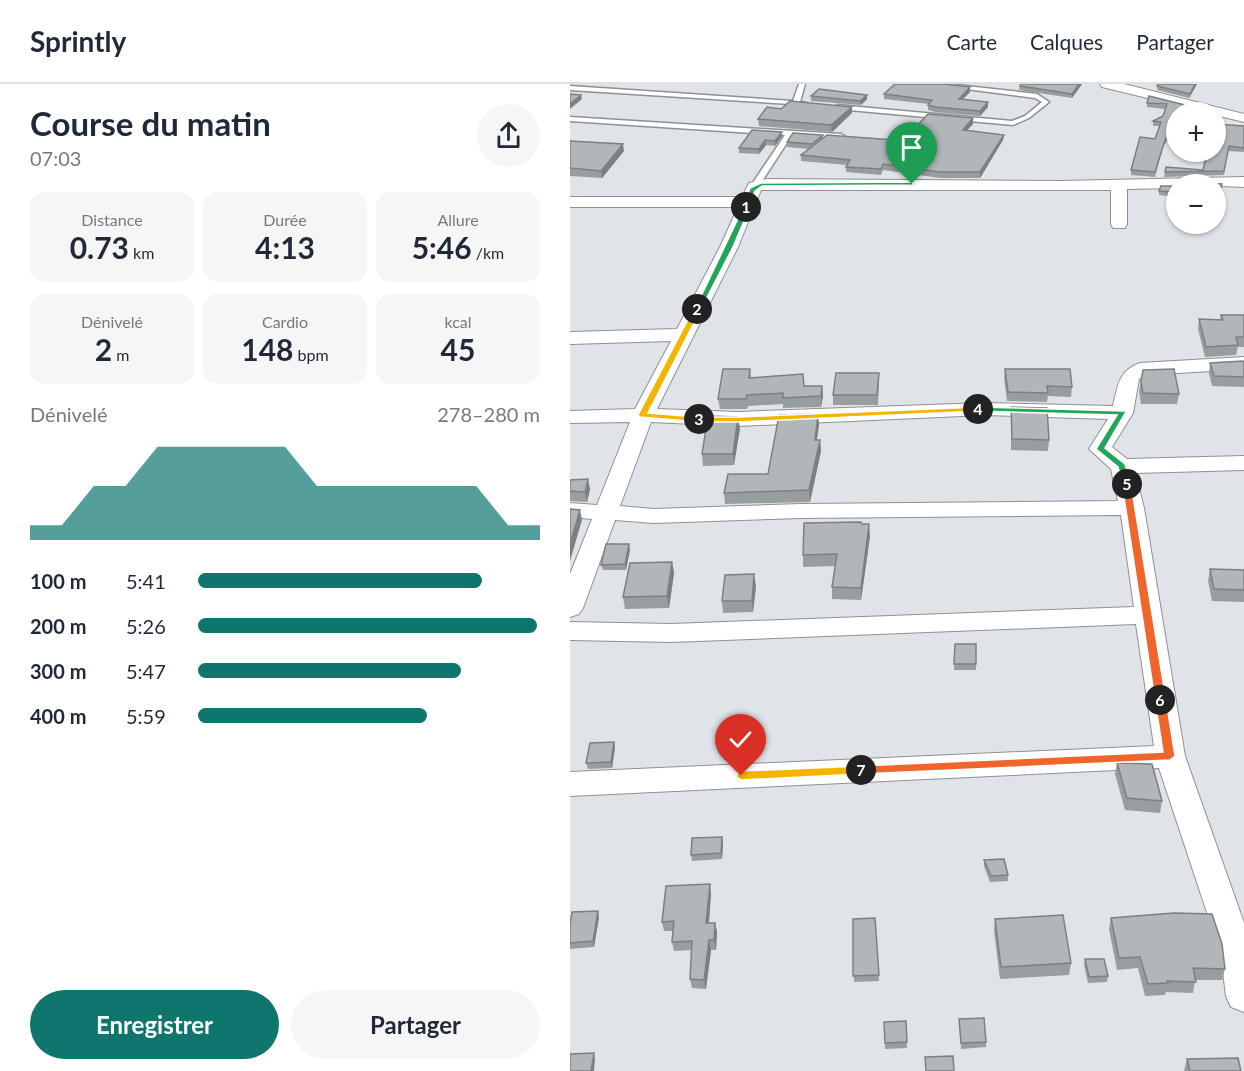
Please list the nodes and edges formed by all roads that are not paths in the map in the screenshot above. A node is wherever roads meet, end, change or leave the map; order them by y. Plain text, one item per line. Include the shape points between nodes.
1 (802, 84) edge
2 (931, 84) edge
3 (1107, 84) edge
4 (570, 88) edge
5 (796, 103) junction
6 (813, 105) edge
7 (824, 106) edge
8 (1244, 118) edge
9 (570, 119) edge
10 (790, 133) junction
11 (845, 136) edge
12 (1244, 182) edge
13 (1119, 185) junction
14 (750, 196) junction
15 (645, 201) junction
16 (570, 202) edge
17 (570, 217) edge
18 (1119, 224) dead end
19 (684, 335) junction
20 (570, 338) edge
21 (1244, 363) edge
22 (1122, 412) junction
23 (643, 415) junction
24 (570, 417) edge
25 (1244, 463) edge
26 (1122, 466) junction
27 (1132, 508) junction
28 (570, 510) edge
29 (605, 513) junction
30 (570, 608) edge
31 (1147, 615) junction
32 (570, 631) edge
33 (1170, 756) junction
34 (570, 784) edge
35 (1244, 996) edge

1 - 5 lane
2 - 7 lane via 1037,96 1046,102 1013,123
3 - 8 street
4 - 5 lane
5 - 6 lane
9 - 10 lane
10 - 11 lane
10 - 14 lane
12 - 13 street
13 - 14 street via 767,184 755,186
13 - 18 street
14 - 15 street
14 - 19 street
15 - 16 street
15 - 17 street
19 - 20 street
19 - 23 street
21 - 22 street via 1134,370 1128,379
22 - 23 street via 959,409 738,420
22 - 26 street via 1100,449
23 - 24 street
23 - 29 street
25 - 26 street
26 - 27 street
27 - 29 street via 654,516
27 - 31 street
28 - 29 street
29 - 30 street
31 - 32 street via 681,633
31 - 33 street
33 - 34 street
33 - 35 street via 1238,956

